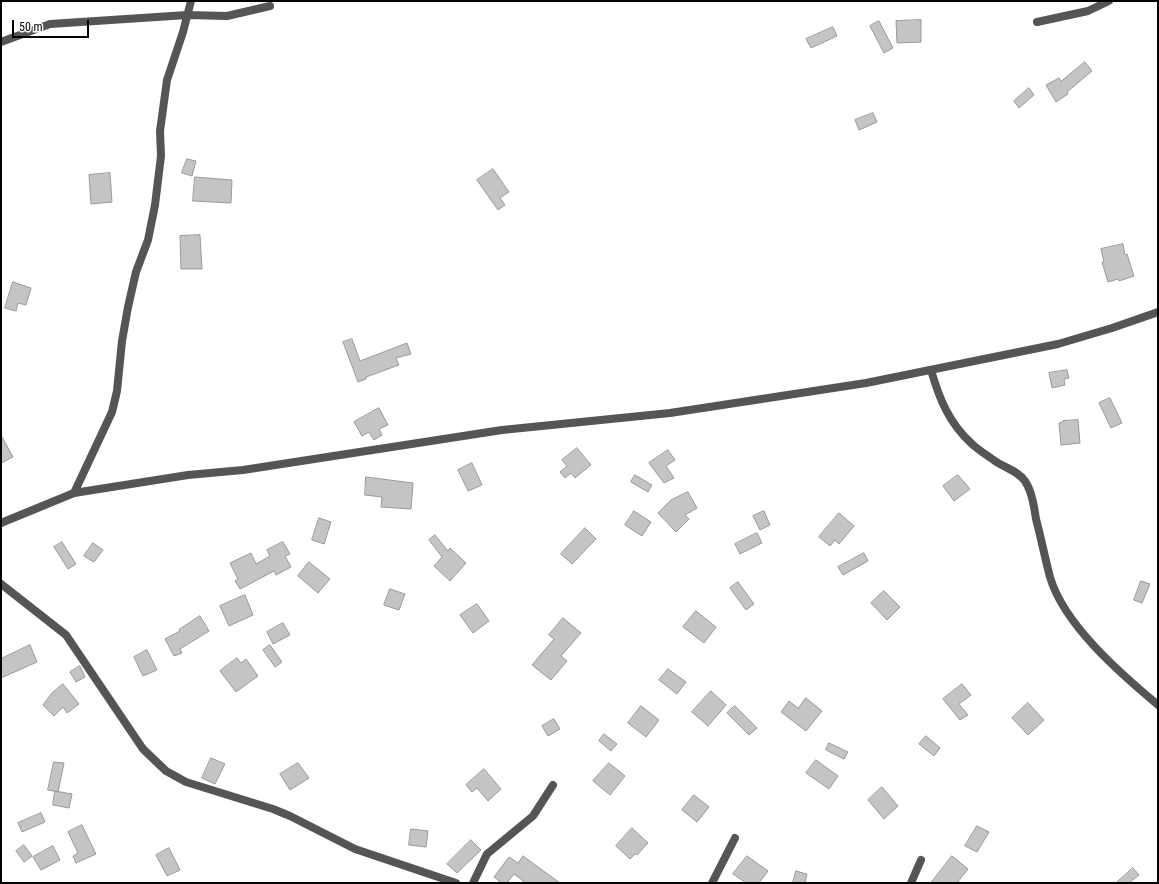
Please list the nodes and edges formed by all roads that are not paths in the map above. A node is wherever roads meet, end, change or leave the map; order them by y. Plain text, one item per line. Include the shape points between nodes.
1 (191, 1) edge
2 (1108, 1) edge
3 (270, 6) dead end
4 (187, 15) junction
5 (1037, 22) dead end
6 (1, 42) edge
7 (1158, 312) edge
8 (932, 370) junction
9 (74, 493) junction
10 (1, 522) edge
11 (1, 584) edge
12 (1158, 705) edge
13 (553, 785) dead end
14 (735, 838) dead end
15 (920, 860) dead end
16 (456, 883) edge
17 (473, 883) edge
18 (712, 883) edge
19 (911, 883) edge

1 - 4 street
2 - 5 street via 1088,11
3 - 4 street via 227,16
4 - 6 street via 50,24
4 - 9 street via 167,80 160,131 161,156 155,205 148,240 136,272 128,307 112,412
7 - 8 street via 1058,344
8 - 9 street via 866,383 670,413 502,430
8 - 12 street via 938,394 954,424 971,444 1016,472 1025,481 1031,495 1051,579 1060,601 1086,636 1127,679
9 - 10 street
11 - 16 street via 66,635 143,749 166,771 186,782 290,816 355,849
13 - 17 street via 533,816 488,854
14 - 18 street
15 - 19 street

